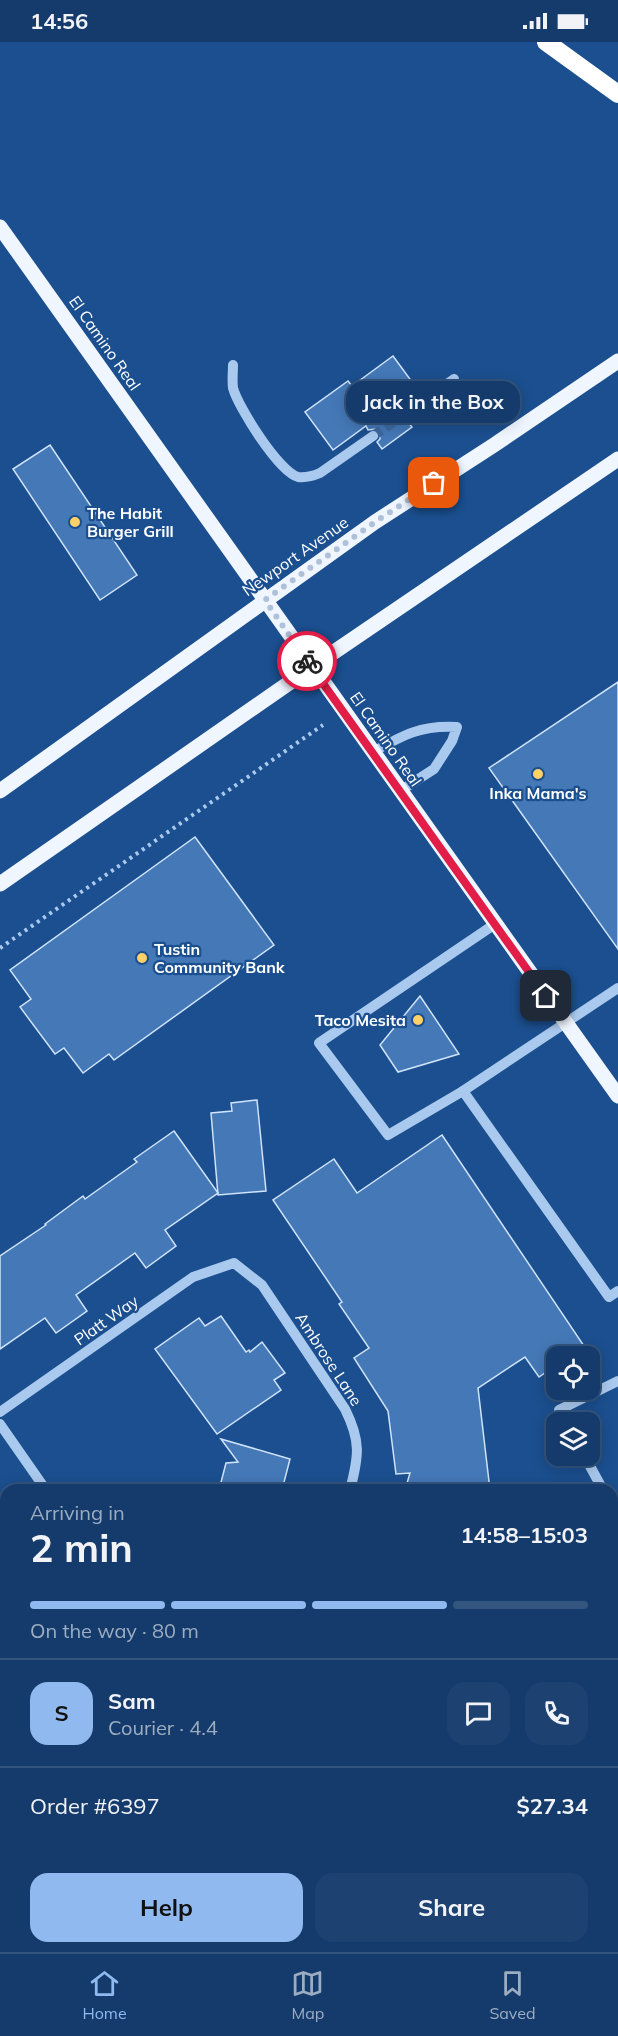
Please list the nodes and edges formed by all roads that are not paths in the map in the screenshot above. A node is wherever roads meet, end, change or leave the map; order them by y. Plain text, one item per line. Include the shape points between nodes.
1 (546, 42) edge
2 (618, 94) edge
3 (0, 226) edge
4 (618, 362) edge
5 (233, 365) dead end
6 (454, 379) dead end
7 (403, 415) tunnel mouth
8 (373, 436) tunnel mouth
9 (618, 459) edge
10 (265, 600) junction
11 (312, 667) junction
12 (373, 752) junction
13 (0, 791) edge
14 (400, 791) junction
15 (0, 884) edge
16 (495, 924) junction
17 (618, 988) edge
18 (565, 1022) junction
19 (463, 1091) junction
20 (618, 1096) edge
21 (234, 1263) joint
22 (618, 1291) edge
23 (618, 1381) edge
24 (0, 1412) edge
25 (560, 1412) edge
26 (0, 1424) edge
27 (590, 1466) edge
28 (42, 1484) edge
29 (352, 1484) edge
30 (600, 1484) edge

1 - 2 highway
3 - 10 main road, El Camino Real
4 - 10 main road, Newport Avenue via 375,522
5 - 8 street via 237,399 286,472 311,477
6 - 7 street
9 - 11 main road
10 - 11 main road, El Camino Real
10 - 13 main road, Newport Avenue
11 - 12 main road, El Camino Real
11 - 15 main road
12 - 14 main road, El Camino Real
12 - 14 street via 407,733 439,726 457,727 434,770
14 - 16 main road, El Camino Real
16 - 18 main road, El Camino Real
16 - 19 street via 319,1042 388,1135
17 - 18 street
18 - 19 street
18 - 20 main road, El Camino Real
19 - 22 street via 609,1297
21 - 24 street, Platt Way via 193,1277
21 - 29 street, Ambrose Lane via 262,1285 355,1428 358,1447
23 - 25 street
26 - 28 street
27 - 30 street

